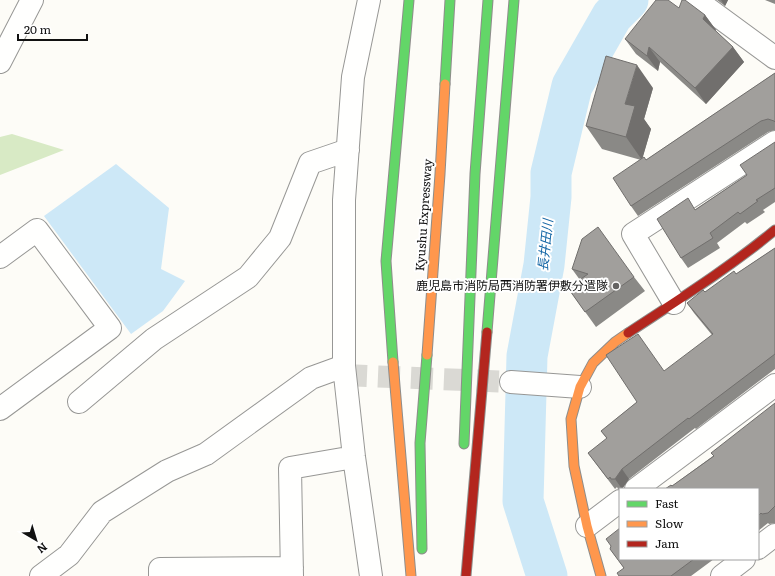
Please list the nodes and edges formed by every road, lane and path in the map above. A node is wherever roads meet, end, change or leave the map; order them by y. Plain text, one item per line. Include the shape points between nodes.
1 (32, 0) edge
2 (369, 0) edge
3 (409, 0) edge
4 (450, 0) edge
5 (488, 0) edge
6 (514, 0) edge
7 (696, 0) edge
8 (775, 58) edge
9 (0, 62) edge
10 (775, 142) edge
11 (348, 150) junction
12 (775, 230) edge
13 (0, 257) edge
14 (674, 303) junction
15 (344, 366) junction
16 (513, 382) tunnel mouth
17 (775, 385) edge
18 (580, 387) junction
19 (79, 402) dead end
20 (0, 409) edge
21 (354, 457) junction
22 (464, 457) dead end
23 (637, 488) edge
24 (464, 489) dead end
25 (619, 502) edge
26 (587, 526) junction
27 (775, 535) edge
28 (759, 547) edge
29 (422, 560) dead end
30 (743, 560) edge
31 (292, 572) edge
32 (41, 576) edge
33 (160, 576) edge
34 (371, 576) edge
35 (411, 576) edge
36 (465, 576) edge
37 (601, 576) edge
38 (722, 576) edge

1 - 9 street
2 - 11 street via 353,76
3 - 35 main road via 386,261
4 - 29 main road, Kyushu Expressway via 420,443
5 - 22 main road via 475,174
6 - 36 main road
7 - 8 street
10 - 14 street via 633,234
11 - 15 street via 344,200
11 - 19 street via 310,163 280,238 248,277 154,339
12 - 14 main road
13 - 20 street via 38,230 110,328
14 - 18 main road via 614,342 593,363
15 - 21 street
15 - 32 street via 311,378 206,454 167,471 102,512 69,554
16 - 18 street
17 - 23 street
18 - 26 main road via 571,419 574,466
21 - 31 street via 290,468
21 - 34 street
24 - 36 main road
25 - 26 street
26 - 37 main road
27 - 28 street
30 - 38 street
31 - 33 street via 160,569

